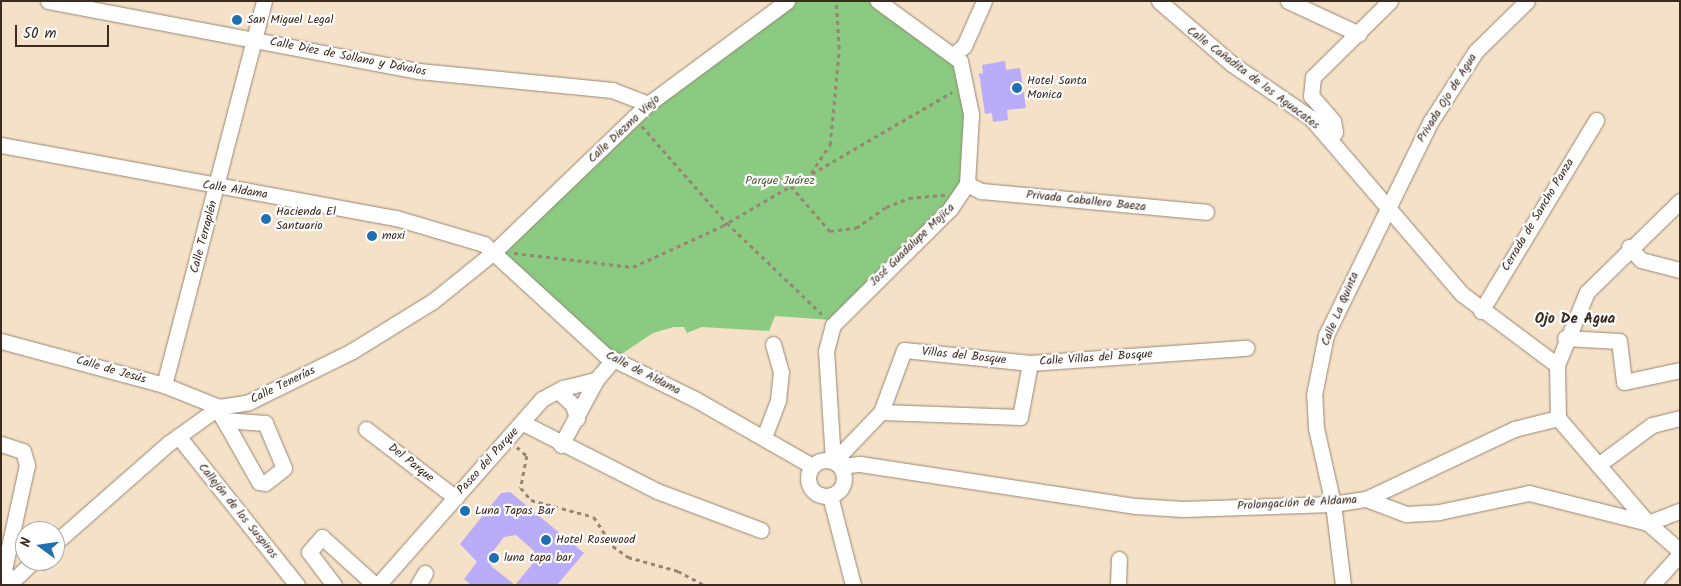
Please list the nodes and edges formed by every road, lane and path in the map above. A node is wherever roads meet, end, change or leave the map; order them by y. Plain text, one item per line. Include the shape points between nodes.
1 (48, 1) edge
2 (264, 1) edge
3 (787, 1) edge
4 (836, 1) edge
5 (878, 1) edge
6 (984, 1) edge
7 (1159, 1) edge
8 (1288, 1) edge
9 (1390, 1) edge
10 (1526, 1) edge
11 (1359, 34) junction
12 (257, 40) junction
13 (953, 55) junction
14 (967, 84) junction
15 (648, 104) junction
16 (635, 118) junction
17 (1596, 120) dead end
18 (1330, 138) junction
19 (1, 145) edge
20 (811, 174) junction
21 (966, 184) junction
22 (791, 186) junction
23 (218, 189) junction
24 (952, 194) dead end
25 (1680, 201) edge
26 (1384, 208) junction
27 (1206, 212) dead end
28 (726, 223) junction
29 (1629, 247) junction
30 (495, 251) junction
31 (1680, 270) edge
32 (1481, 311) junction
33 (833, 325) junction
34 (1566, 338) junction
35 (1, 341) edge
36 (773, 344) dead end
37 (1246, 348) dead end
38 (612, 360) junction
39 (1030, 363) junction
40 (1558, 365) junction
41 (1680, 370) edge
42 (596, 380) junction
43 (164, 386) junction
44 (558, 390) junction
45 (220, 412) junction
46 (881, 412) junction
47 (577, 418) junction
48 (1558, 418) junction
49 (1680, 418) edge
50 (523, 423) junction
51 (366, 429) dead end
52 (511, 435) junction
53 (178, 436) junction
54 (764, 437) junction
55 (1, 444) edge
56 (562, 445) junction
57 (836, 463) junction
58 (1598, 465) junction
59 (812, 466) junction
60 (830, 496) junction
61 (456, 498) junction
62 (1366, 499) junction
63 (1333, 504) junction
64 (1680, 511) edge
65 (1648, 523) junction
66 (762, 530) dead end
67 (65, 534) edge
68 (1680, 553) edge
69 (1119, 559) dead end
70 (24, 571) edge
71 (10, 584) edge
72 (297, 585) edge
73 (334, 585) edge
74 (376, 585) edge
75 (704, 585) edge
76 (853, 585) edge
77 (1118, 585) edge
78 (1343, 585) edge
79 (1652, 585) edge

1 - 12 street, Calle Diez de Sollano y Dávalos
2 - 12 street, Calle Terraplén
3 - 15 street, Calle Diezmo Viejo
4 - 20 path via 839,49 830,145
5 - 13 street, José Guadalupe Mojica
6 - 13 street via 964,46
7 - 18 street, Calle Cañadita de los Aguacates via 1199,39 1311,118
8 - 11 street
9 - 11 street
10 - 26 street, Privada Ojo de Agua via 1476,51 1431,121
11 - 18 street via 1312,77 1311,96 1333,121 1335,132
12 - 15 street, Calle Diez de Sollano y Dávalos via 419,71 612,90
12 - 23 street, Calle Terraplén
13 - 14 street, José Guadalupe Mojica via 960,61
14 - 20 path
14 - 21 street, José Guadalupe Mojica via 971,114
15 - 16 street, Calle Diezmo Viejo
16 - 28 path
16 - 30 street, Calle Diezmo Viejo
17 - 32 street, Cerrada de Sancho Panza
18 - 26 street, Calle Cañadita de los Aguacates
19 - 23 street, Calle Aldama
20 - 22 path
21 - 27 street, Privada Caballero Baeza via 981,191
21 - 33 street, José Guadalupe Mojica via 950,209
22 - 24 path via 830,231 856,228 886,207 909,198
22 - 28 path
23 - 30 street, Calle Aldama via 396,218
23 - 43 street, Calle Terraplén
25 - 29 street
26 - 32 street, Calle Cañadita de los Aguacates
26 - 63 street, Calle La Quinta via 1326,335 1319,364 1316,428
28 - 30 path via 633,267
28 - 33 path
29 - 31 street via 1641,260
29 - 34 street via 1587,292
30 - 38 street, Calle de Aldama via 590,344
30 - 45 street, Calle Tenerías via 433,301 368,343 250,402
32 - 40 street, Calle Cañadita de los Aguacates
33 - 57 street via 826,351
34 - 40 street
34 - 41 street via 1619,341 1624,382
35 - 43 street, Calle de Jesús
36 - 54 street via 781,372 778,400
37 - 39 street, Calle Villas del Bosque
38 - 42 street
38 - 54 street, Calle de Aldama
39 - 46 street, Villas del Bosque via 904,350
39 - 46 street, Calle Villas del Bosque via 1020,417
40 - 48 street
42 - 44 street, Paseo del Parque
42 - 47 street
43 - 45 street, Calle de Jesús
44 - 47 street via 573,405
44 - 50 street, Paseo del Parque via 542,399
45 - 45 street via 259,482 284,468 265,423
45 - 53 street, Calle Tenerías
46 - 57 street
47 - 56 street
48 - 58 street
48 - 62 street, Prolongación de Aldama via 1514,429
49 - 58 street via 1652,425
50 - 52 street, Paseo del Parque
50 - 56 street
51 - 61 street, Del Parque
52 - 61 street, Paseo del Parque
52 - 75 path via 519,451 527,456 521,488 530,500 594,517 613,546 628,557 678,571
53 - 67 street, Calle Tenerías
53 - 72 street, Callejón de los Suspiros
54 - 59 street, Calle de Aldama
55 - 71 street via 23,451 27,465 4,570
56 - 66 street via 656,490
57 - 59 street
57 - 60 street via 844,482
57 - 63 street, Prolongación de Aldama via 1136,506 1183,509
58 - 65 street
59 - 60 street via 809,486 817,494
60 - 76 street
61 - 74 street, Paseo del Parque
62 - 63 street, Prolongación de Aldama
62 - 65 street via 1414,514 1528,493
63 - 78 street, Calle La Quinta
64 - 65 street
65 - 68 street
68 - 79 street
69 - 77 street
70 - 71 street
73 - 74 street via 309,552 322,537

